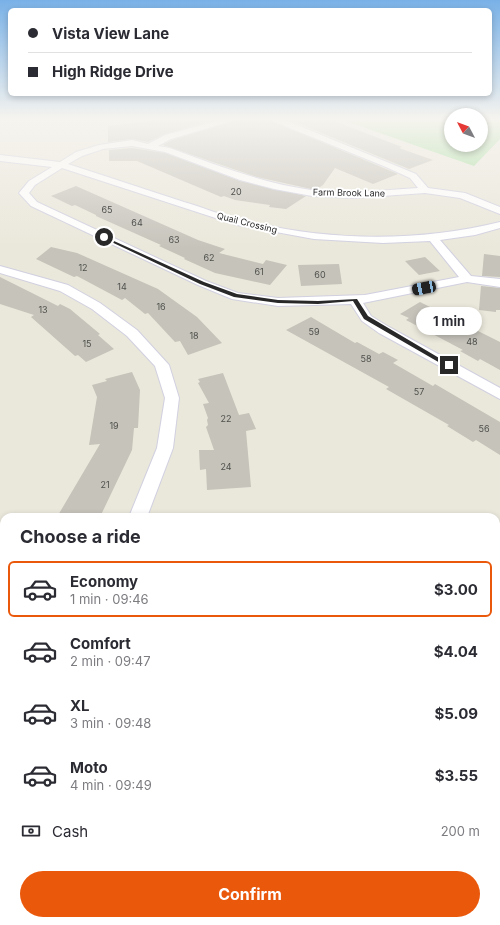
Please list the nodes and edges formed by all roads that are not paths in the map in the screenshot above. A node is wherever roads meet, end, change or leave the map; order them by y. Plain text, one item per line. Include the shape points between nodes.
1 (32, 161) edge
2 (66, 161) edge
3 (194, 161) edge
4 (380, 161) edge
5 (61, 164) junction
6 (425, 190) junction
7 (500, 211) edge
8 (500, 225) edge
9 (433, 238) junction
10 (0, 269) edge
11 (467, 279) junction
12 (500, 283) edge
13 (355, 300) junction
14 (500, 394) edge
15 (140, 513) edge

1 - 5 street, Quail Crossing
2 - 5 street, Farm Brook Lane
3 - 6 street, Farm Brook Lane via 242,178 312,193 354,195
4 - 6 street via 413,176
5 - 9 street, Quail Crossing via 236,222 274,230 352,239
5 - 13 street, Farm Brook Lane via 32,183 24,193 34,204 202,283 236,296 278,302
6 - 7 street, Farm Brook Lane via 462,195
8 - 9 street, Quail Crossing via 475,232
9 - 11 street
10 - 15 street via 64,288 96,306 132,333 162,365 172,398 166,448
11 - 12 street
11 - 13 street
13 - 14 street via 366,318 384,330

